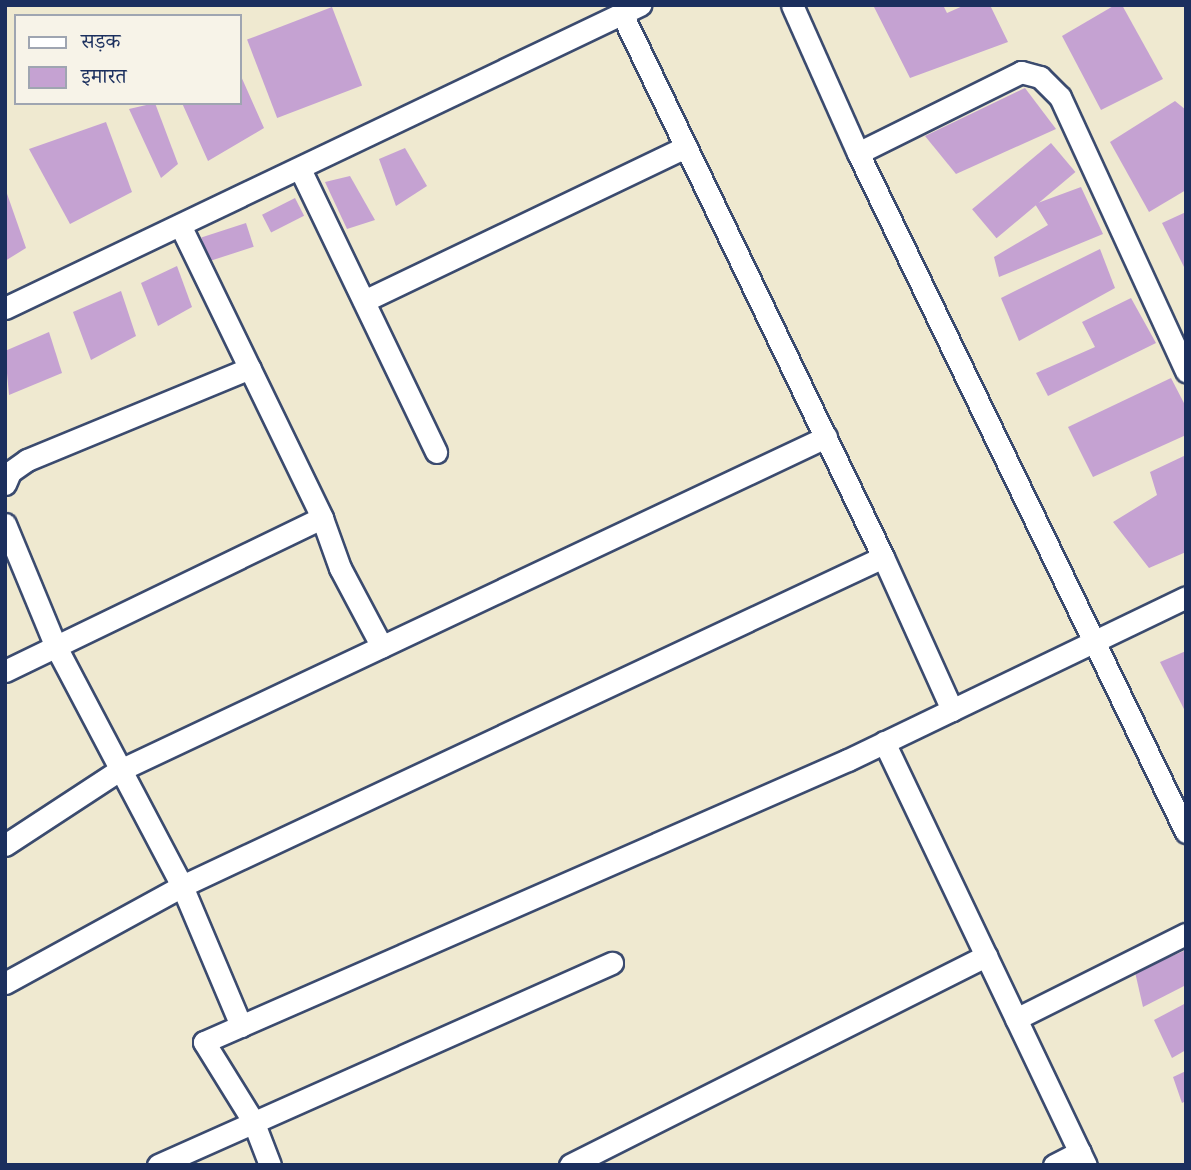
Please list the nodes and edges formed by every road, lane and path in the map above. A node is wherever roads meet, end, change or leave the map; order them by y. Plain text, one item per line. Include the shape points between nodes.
1 (792, 5) edge
2 (631, 9) edge
3 (687, 146) junction
4 (858, 153) junction
5 (300, 169) junction
6 (180, 225) junction
7 (364, 301) junction
8 (5, 308) edge
9 (250, 368) junction
10 (1186, 371) edge
11 (827, 437) junction
12 (436, 452) dead end
13 (5, 484) edge
14 (322, 518) junction
15 (5, 524) edge
16 (883, 557) junction
17 (1186, 597) edge
18 (1092, 642) junction
19 (55, 645) junction
20 (382, 648) junction
21 (5, 671) edge
22 (952, 710) junction
23 (884, 742) junction
24 (118, 771) junction
25 (1186, 832) edge
26 (5, 845) edge
27 (182, 886) junction
28 (1186, 934) edge
29 (986, 956) junction
30 (612, 963) dead end
31 (5, 983) edge
32 (1016, 1019) junction
33 (241, 1026) junction
34 (253, 1121) junction
35 (1083, 1158) edge
36 (158, 1165) edge
37 (270, 1165) edge
38 (570, 1165) edge
39 (1054, 1165) edge

1 - 4 street
2 - 3 street
2 - 5 street
3 - 7 street
3 - 11 street
4 - 10 street via 1021,72 1040,77 1060,97
4 - 18 street
5 - 6 street
5 - 7 street
6 - 8 street
6 - 9 street
7 - 12 street
9 - 13 street via 27,460 10,472
9 - 14 street
11 - 16 street
11 - 20 street
14 - 19 street
14 - 20 street via 340,568
15 - 19 street
16 - 22 street
16 - 27 street
17 - 18 street
18 - 22 street
18 - 25 street
19 - 21 street
19 - 24 street
20 - 24 street
22 - 23 street
23 - 29 street
23 - 33 street
24 - 26 street
24 - 27 street
27 - 31 street
27 - 33 street
28 - 32 street
29 - 32 street
29 - 38 street
30 - 34 street
32 - 35 street
33 - 34 street via 205,1042
34 - 36 street
34 - 37 street
35 - 39 street

